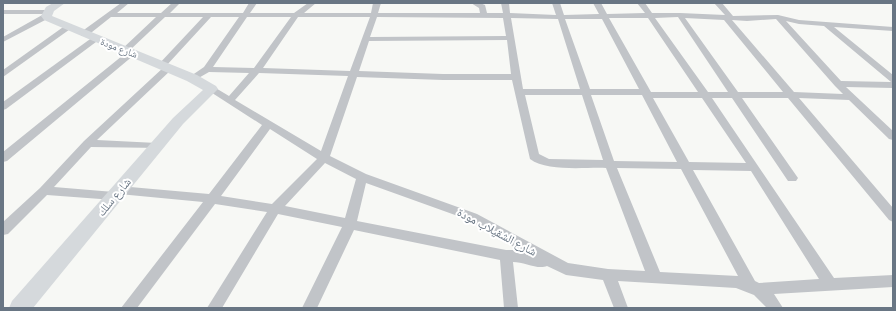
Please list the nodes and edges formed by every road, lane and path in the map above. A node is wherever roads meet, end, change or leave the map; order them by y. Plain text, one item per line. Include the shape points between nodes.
1 (13, 3) edge
2 (60, 3) edge
3 (125, 3) edge
4 (176, 3) edge
5 (254, 3) edge
6 (312, 3) edge
7 (377, 3) edge
8 (475, 3) edge
9 (505, 3) edge
10 (556, 3) edge
11 (597, 3) edge
12 (641, 3) edge
13 (718, 3) edge
14 (3, 10) edge
15 (47, 14) junction
16 (244, 15) junction
17 (296, 15) junction
18 (374, 15) junction
19 (651, 15) junction
20 (680, 15) junction
21 (111, 16) junction
22 (164, 16) junction
23 (208, 16) junction
24 (484, 16) junction
25 (508, 16) junction
26 (604, 16) junction
27 (561, 17) junction
28 (778, 17) junction
29 (729, 18) junction
30 (827, 25) junction
31 (69, 27) junction
32 (881, 28) junction
33 (893, 28) edge
34 (84, 34) junction
35 (893, 37) edge
36 (510, 38) junction
37 (96, 39) junction
38 (365, 39) junction
39 (3, 40) edge
40 (128, 52) junction
41 (165, 67) junction
42 (206, 69) junction
43 (257, 70) junction
44 (3, 74) edge
45 (353, 74) junction
46 (516, 77) junction
47 (192, 78) junction
48 (893, 80) edge
49 (838, 84) junction
50 (893, 85) edge
51 (211, 89) junction
52 (519, 92) junction
53 (585, 92) junction
54 (646, 94) junction
55 (790, 95) junction
56 (706, 96) junction
57 (736, 96) junction
58 (852, 98) junction
59 (230, 100) junction
60 (3, 108) edge
61 (269, 123) junction
62 (893, 137) edge
63 (88, 143) junction
64 (157, 146) junction
65 (3, 158) edge
66 (324, 158) junction
67 (610, 164) junction
68 (686, 166) junction
69 (754, 167) junction
70 (362, 177) junction
71 (792, 178) dead end
72 (44, 191) junction
73 (117, 193) junction
74 (212, 199) junction
75 (276, 209) junction
76 (893, 217) edge
77 (350, 224) junction
78 (3, 230) edge
79 (506, 256) junction
80 (557, 264) junction
81 (608, 275) junction
82 (655, 278) junction
83 (893, 281) edge
84 (830, 284) junction
85 (754, 287) junction
86 (26, 307) edge
87 (128, 308) edge
88 (214, 308) edge
89 (309, 308) edge
90 (511, 308) edge
91 (621, 308) edge
92 (776, 308) edge

1 - 14 street
2 - 15 street
3 - 21 street
4 - 22 street
5 - 16 street
6 - 17 street
7 - 18 street
8 - 24 street via 481,5
9 - 25 street
10 - 27 street
11 - 26 street
12 - 19 street
13 - 29 street
14 - 15 street
15 - 31 street, شارع مودة via 52,20
15 - 39 street
16 - 17 street
16 - 23 street
16 - 42 street
17 - 18 street
17 - 43 street
18 - 24 street
18 - 38 street
19 - 20 street
19 - 26 street
19 - 56 street
20 - 29 street
20 - 57 street
21 - 22 street
21 - 34 street
22 - 23 street
22 - 40 street
23 - 41 street
24 - 25 street
25 - 27 street
25 - 36 street
26 - 27 street
26 - 54 street
27 - 53 street
28 - 29 street
28 - 30 street
28 - 49 street
29 - 55 street
30 - 32 street
30 - 48 street
31 - 34 street, شارع مودة
31 - 44 street
32 - 33 street
32 - 35 street
34 - 37 street, شارع مودة
36 - 38 street
36 - 46 street
37 - 40 street, شارع مودة
37 - 60 street
38 - 45 street
40 - 41 street, شارع مودة
40 - 65 street
41 - 47 street, شارع مودة
41 - 63 street
42 - 43 street
42 - 47 street
43 - 45 street
43 - 59 street
45 - 46 street
45 - 66 street
46 - 52 street
47 - 51 street, شارع مودة
49 - 50 street
49 - 58 street
51 - 59 street, شارع الشقيلاب مودة
51 - 64 street, شارع سلك via 187,110
52 - 53 street
52 - 67 street via 534,156 539,160 548,164
53 - 54 street
53 - 67 street
54 - 56 street
54 - 68 street
55 - 57 street
55 - 58 street
55 - 76 street
56 - 57 street
56 - 69 street
57 - 71 street
58 - 62 street
59 - 61 street, شارع الشقيلاب مودة
61 - 66 street, شارع الشقيلاب مودة
61 - 74 street
63 - 64 street
63 - 72 street
64 - 73 street, شارع سلك
66 - 70 street, شارع الشقيلاب مودة
66 - 75 street
67 - 68 street
67 - 82 street
68 - 69 street
68 - 85 street
69 - 84 street
70 - 77 street
70 - 80 street, شارع الشقيلاب مودة via 463,212
72 - 73 street
72 - 78 street
73 - 74 street
73 - 86 street, شارع سلك
74 - 75 street
74 - 87 street
75 - 77 street
75 - 88 street
77 - 79 street
77 - 89 street
79 - 80 street via 522,256
79 - 90 street
80 - 81 street, شارع الشقيلاب مودة via 566,268
81 - 82 street, شارع الشقيلاب مودة
81 - 91 street
82 - 85 street, شارع الشقيلاب مودة via 736,282
83 - 84 street, شارع الشقيلاب مودة
84 - 85 street, شارع الشقيلاب مودة
85 - 92 street

